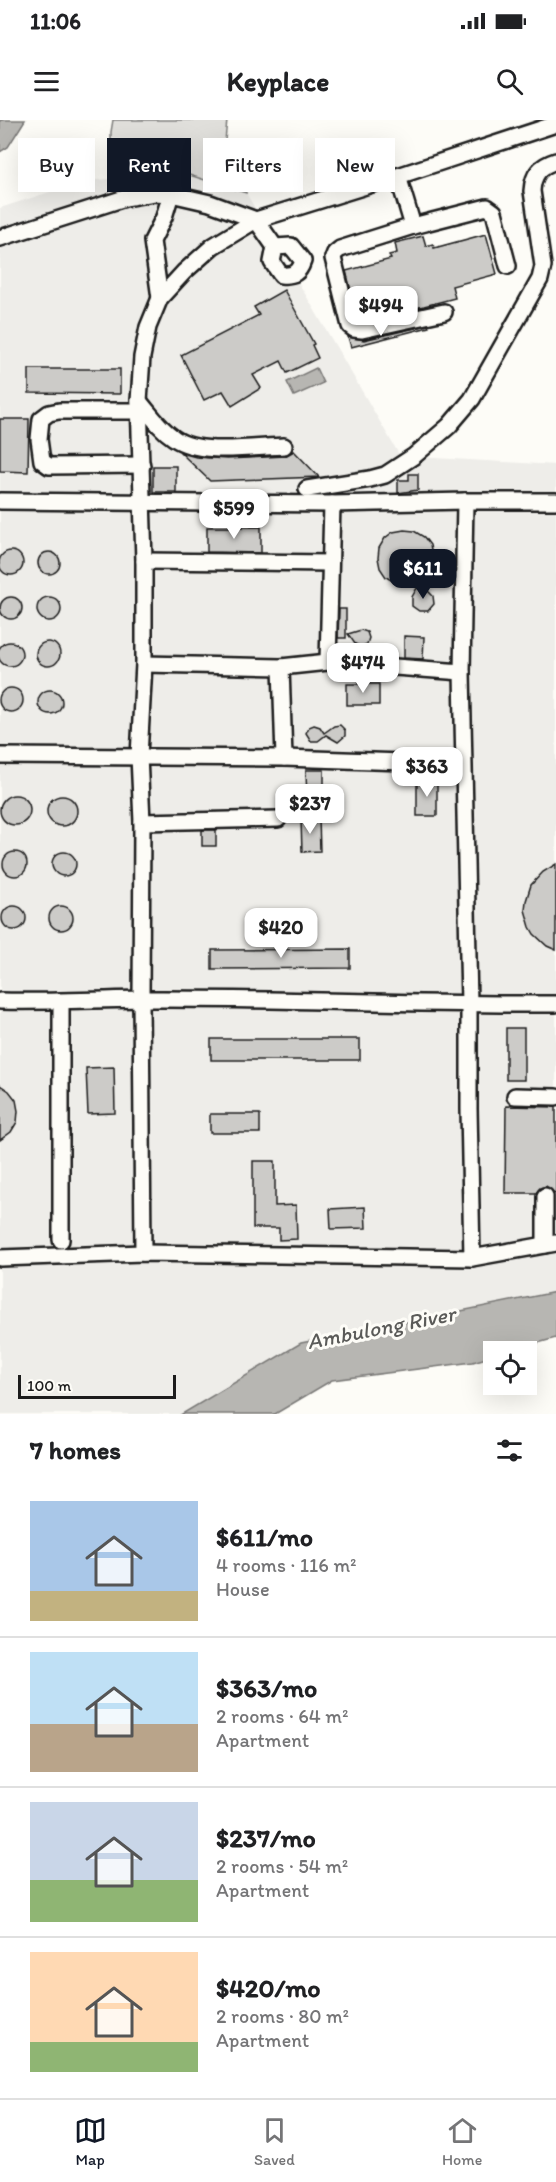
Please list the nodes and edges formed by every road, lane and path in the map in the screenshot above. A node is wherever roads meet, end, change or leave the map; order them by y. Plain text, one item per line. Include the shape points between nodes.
1 (556, 124) edge
2 (556, 160) edge
3 (398, 176) junction
4 (171, 194) junction
5 (256, 220) junction
6 (413, 226) junction
7 (0, 238) edge
8 (275, 247) dead end
9 (508, 266) dead end
10 (160, 298) junction
11 (444, 312) dead end
12 (139, 406) junction
13 (284, 446) dead end
14 (142, 465) junction
15 (306, 489) dead end
16 (0, 501) edge
17 (465, 501) junction
18 (556, 501) edge
19 (144, 502) junction
20 (332, 504) junction
21 (144, 561) junction
22 (330, 563) junction
23 (328, 662) junction
24 (144, 664) junction
25 (280, 667) junction
26 (462, 672) junction
27 (0, 756) edge
28 (139, 756) junction
29 (284, 758) junction
30 (463, 764) junction
31 (278, 819) dead end
32 (142, 822) junction
33 (141, 999) junction
34 (0, 1001) edge
35 (61, 1002) junction
36 (469, 1004) junction
37 (556, 1004) edge
38 (515, 1096) dead end
39 (556, 1096) edge
40 (545, 1196) dead end
41 (61, 1240) dead end
42 (550, 1244) edge
43 (143, 1252) junction
44 (0, 1258) edge
45 (472, 1258) junction

1 - 3 lane
2 - 15 lane via 547,163 532,179 543,266 540,279 472,399 449,426 385,475
3 - 5 lane
3 - 6 lane
4 - 5 lane
4 - 7 lane via 125,198
4 - 10 lane via 152,241
5 - 8 lane
5 - 10 lane via 213,246
6 - 9 lane via 490,208
6 - 11 lane via 335,253 350,326 362,330
10 - 12 lane via 148,327 142,357
12 - 13 lane via 175,439 188,445
12 - 14 lane
12 - 14 lane via 49,413 41,419 39,440 42,461 49,466
14 - 19 lane
16 - 19 lane
17 - 18 lane
17 - 20 lane
17 - 26 lane
19 - 20 lane
19 - 21 lane
20 - 22 lane
21 - 22 lane
21 - 24 lane
22 - 23 lane
23 - 25 lane
23 - 26 lane
24 - 25 lane
24 - 28 lane
25 - 29 lane
26 - 30 lane
27 - 28 lane
28 - 29 lane
28 - 32 lane
29 - 30 lane
30 - 36 lane
31 - 32 lane
32 - 33 lane
33 - 35 lane
33 - 36 lane
33 - 43 lane
34 - 35 lane
35 - 41 lane
36 - 37 lane
36 - 45 lane
38 - 39 lane
40 - 42 lane
42 - 45 lane
43 - 44 lane
43 - 45 lane

